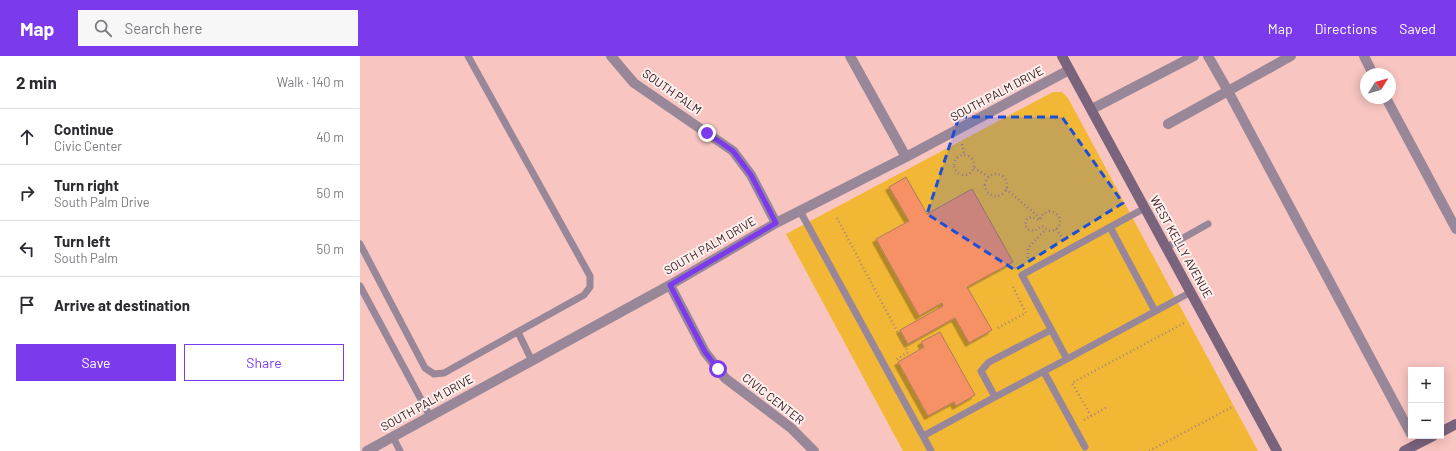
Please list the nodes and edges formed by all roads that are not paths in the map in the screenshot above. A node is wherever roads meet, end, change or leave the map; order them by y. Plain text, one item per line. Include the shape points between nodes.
1 (468, 56) edge
2 (611, 56) edge
3 (850, 56) edge
4 (1062, 56) edge
5 (1194, 56) edge
6 (1208, 56) edge
7 (1291, 56) edge
8 (1364, 56) edge
9 (1370, 68) edge
10 (1069, 70) junction
11 (1228, 91) junction
12 (1389, 104) edge
13 (1092, 109) junction
14 (1168, 124) dead end
15 (906, 157) junction
16 (1145, 208) junction
17 (800, 210) junction
18 (1453, 217) edge
19 (776, 223) junction
20 (1208, 224) dead end
21 (1110, 227) junction
22 (1456, 229) edge
23 (360, 244) edge
24 (1167, 247) junction
25 (670, 285) junction
26 (360, 286) edge
27 (1191, 292) junction
28 (1155, 311) junction
29 (1051, 330) junction
30 (518, 332) junction
31 (1067, 359) junction
32 (532, 361) junction
33 (1044, 372) junction
34 (995, 397) junction
35 (430, 416) junction
36 (1456, 424) edge
37 (1444, 430) edge
38 (923, 436) junction
39 (393, 437) junction
40 (1415, 441) edge
41 (1085, 447) dead end
42 (367, 451) edge
43 (400, 451) edge
44 (814, 451) edge
45 (931, 451) edge
46 (1277, 451) edge
47 (1404, 451) edge

1 - 30 lane via 590,276 590,287 584,295
2 - 19 street, SOUTH PALM via 634,83 733,151 751,175
3 - 15 street
4 - 10 street, WEST KELLY AVENUE
5 - 13 street
6 - 11 street
7 - 11 street
8 - 9 street
10 - 13 street, WEST KELLY AVENUE
10 - 15 street, SOUTH PALM DRIVE
11 - 14 street
11 - 40 street
12 - 18 street
13 - 16 street, WEST KELLY AVENUE
15 - 17 street, SOUTH PALM DRIVE
16 - 21 lane
16 - 24 street, WEST KELLY AVENUE
17 - 19 street, SOUTH PALM DRIVE
17 - 38 lane
18 - 22 street
19 - 25 street, SOUTH PALM DRIVE
20 - 24 lane
21 - 28 lane
21 - 29 lane via 1022,275
23 - 30 lane via 425,368 434,374 444,373
24 - 27 street, WEST KELLY AVENUE
25 - 32 street, SOUTH PALM DRIVE
25 - 44 street, CIVIC CENTER via 705,352 725,378 791,428
26 - 35 lane
27 - 28 lane
27 - 46 street, WEST KELLY AVENUE
28 - 31 lane
29 - 31 lane
29 - 34 lane via 989,362 982,371
30 - 32 lane
31 - 33 lane
32 - 35 street, SOUTH PALM DRIVE
33 - 34 lane
33 - 41 lane
34 - 38 lane
35 - 39 street, SOUTH PALM DRIVE
36 - 37 street
38 - 45 lane
39 - 42 street, SOUTH PALM DRIVE
39 - 43 lane
40 - 47 street

